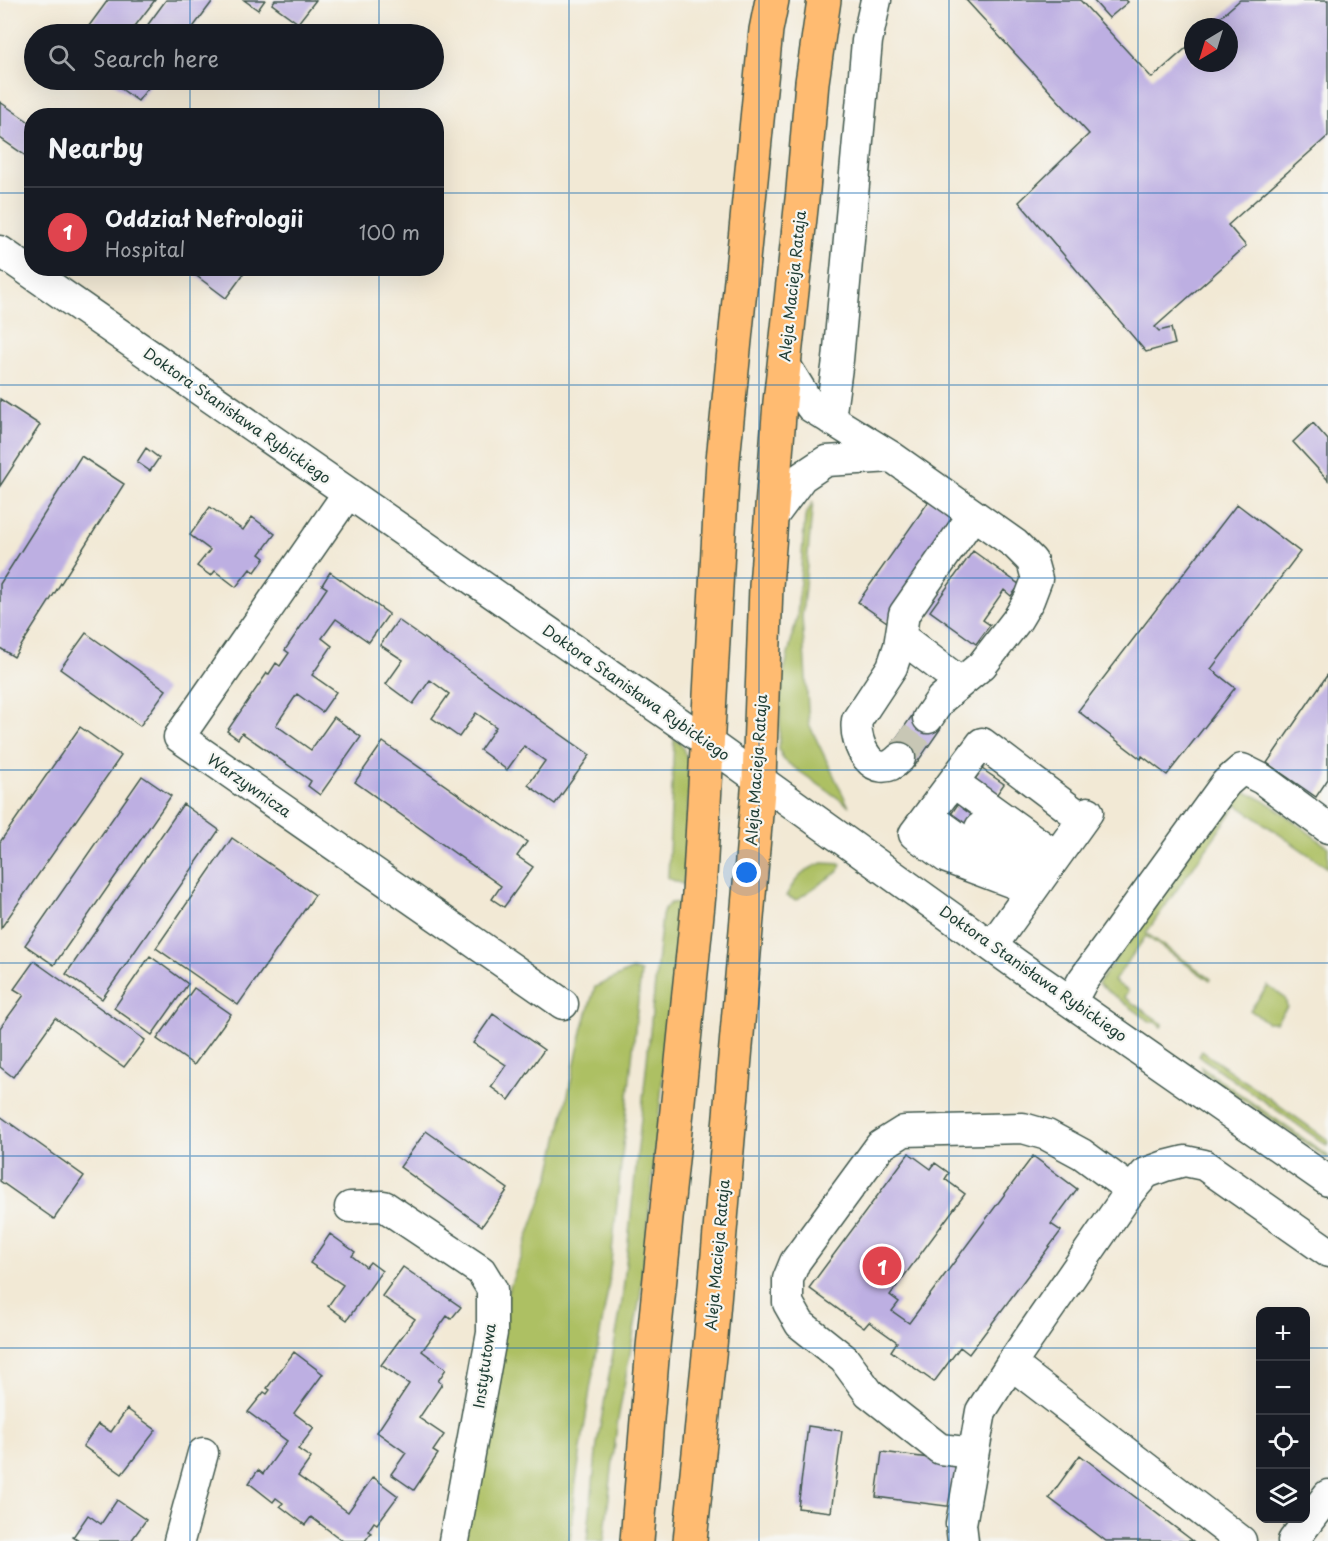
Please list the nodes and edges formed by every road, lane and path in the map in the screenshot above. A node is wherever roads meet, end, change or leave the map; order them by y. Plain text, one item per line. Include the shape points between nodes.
1 (772, 0) edge
2 (824, 0) edge
3 (876, 0) edge
4 (0, 251) edge
5 (24, 268) edge
6 (36, 276) edge
7 (784, 363) junction
8 (830, 418) junction
9 (892, 457) junction
10 (348, 493) junction
11 (973, 515) junction
12 (772, 516) junction
13 (901, 637) junction
14 (960, 682) junction
15 (928, 718) tunnel mouth
16 (707, 742) junction
17 (900, 758) tunnel mouth
18 (759, 778) junction
19 (946, 792) junction
20 (1328, 828) edge
21 (1062, 849) junction
22 (992, 946) junction
23 (1071, 1002) junction
24 (563, 1004) dead end
25 (1328, 1181) edge
26 (1131, 1190) junction
27 (350, 1207) dead end
28 (1328, 1252) edge
29 (1011, 1364) junction
30 (203, 1453) dead end
31 (973, 1453) junction
32 (1328, 1495) edge
33 (184, 1540) edge
34 (454, 1541) edge
35 (637, 1541) edge
36 (690, 1541) edge
37 (963, 1541) edge
38 (1241, 1541) edge
39 (1293, 1541) edge

1 - 16 main road via 723,460
2 - 7 main road, Aleja Macieja Rataja
3 - 8 street via 867,41
4 - 5 street, Doktora Stanisława Rybickiego
6 - 10 street, Doktora Stanisława Rybickiego
7 - 8 street via 811,407
7 - 12 main road, Aleja Macieja Rataja
8 - 9 street
9 - 11 street
9 - 12 street via 826,461 802,477
10 - 16 street, Doktora Stanisława Rybickiego
10 - 24 street, Warzywnicza via 179,737
11 - 13 street via 904,614
11 - 14 street via 1032,561 1037,579 1017,620 982,665
12 - 18 main road, Aleja Macieja Rataja
13 - 14 street
13 - 17 street via 892,667 856,725 872,763 887,766
14 - 15 street
16 - 18 street, Doktora Stanisława Rybickiego
16 - 35 main road via 699,894
18 - 22 street, Doktora Stanisława Rybickiego
18 - 36 main road, Aleja Macieja Rataja
19 - 21 street
19 - 21 street
19 - 21 street via 982,743
20 - 23 street via 1262,779 1242,769 1226,783
21 - 22 street
22 - 23 street, Doktora Stanisława Rybickiego
23 - 25 street, Doktora Stanisława Rybickiego
26 - 28 street via 1146,1173 1165,1166 1185,1161 1204,1165
26 - 29 street
26 - 31 street via 1082,1154 1047,1135 1023,1128 904,1131 880,1146 795,1262 788,1279 788,1303 800,1324 844,1359 869,1394 940,1449
27 - 34 street, Instytutowa via 384,1206 481,1271 492,1289 492,1333
29 - 31 street via 981,1411
29 - 38 street
30 - 33 street
31 - 37 street via 961,1524
32 - 39 street

